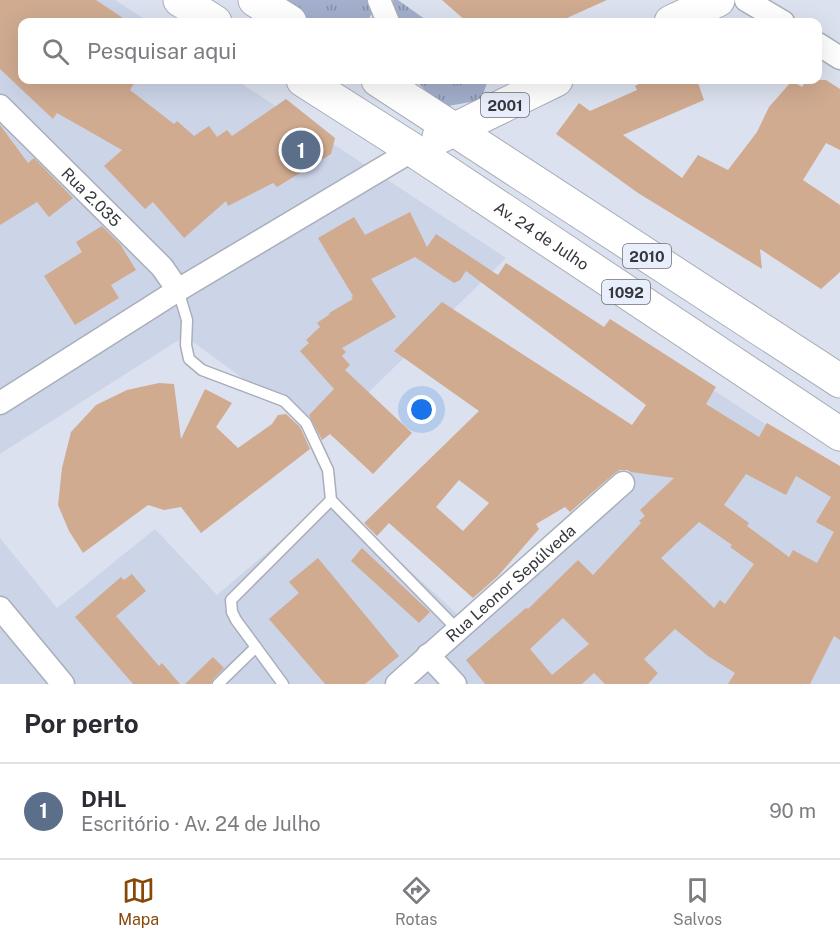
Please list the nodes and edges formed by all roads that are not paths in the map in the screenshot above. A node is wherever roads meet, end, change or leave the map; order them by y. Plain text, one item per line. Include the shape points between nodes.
1 (180, 0) edge
2 (255, 0) edge
3 (379, 0) edge
4 (746, 0) edge
5 (710, 1) edge
6 (209, 18) edge
7 (284, 18) edge
8 (386, 18) edge
9 (678, 18) edge
10 (776, 18) edge
11 (822, 47) edge
12 (840, 58) edge
13 (309, 84) edge
14 (392, 84) edge
15 (548, 84) edge
16 (0, 106) edge
17 (373, 124) junction
18 (454, 130) junction
19 (413, 150) junction
20 (178, 290) junction
21 (840, 381) edge
22 (0, 403) edge
23 (840, 434) edge
24 (623, 483) dead end
25 (331, 500) junction
26 (0, 608) edge
27 (457, 629) junction
28 (256, 647) junction
29 (428, 655) junction
30 (63, 684) edge
31 (218, 684) edge
32 (283, 684) edge
33 (397, 684) edge
34 (455, 684) edge

1 - 6 main road
2 - 7 main road
3 - 8 street
4 - 10 street
5 - 9 main road
11 - 12 street
13 - 17 main road, Av. 24 de Julho
14 - 17 street
14 - 18 main road, 2010
15 - 18 main road, 2001
16 - 20 street, Rua 2.035 via 162,267
17 - 19 main road, Av. 24 de Julho
18 - 19 main road
18 - 21 main road, 2010
19 - 20 street
19 - 23 main road, Av. 24 de Julho / 1092
20 - 22 street
20 - 25 lane via 187,320 189,359 202,370 284,401 306,423 328,470
24 - 27 street, Rua Leonor Sepúlveda
25 - 27 lane
25 - 28 lane via 231,600 236,620
26 - 30 street
27 - 29 street, Rua Leonor Sepúlveda
28 - 31 lane
28 - 32 lane
29 - 33 street, Rua Leonor Sepúlveda
29 - 34 street

